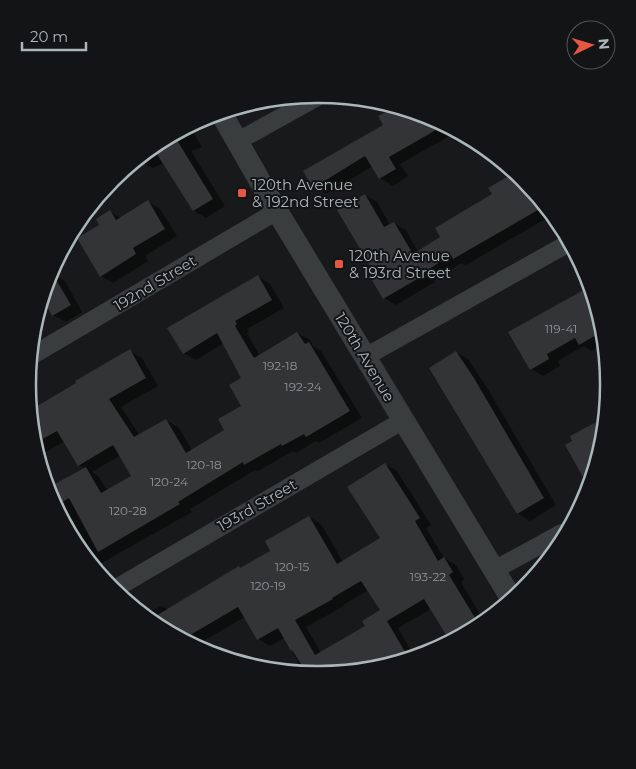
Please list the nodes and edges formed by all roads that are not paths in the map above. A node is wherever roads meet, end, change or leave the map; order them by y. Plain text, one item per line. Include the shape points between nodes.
1 (305, 103) edge
2 (225, 119) edge
3 (238, 141) junction
4 (277, 211) junction
5 (563, 246) edge
6 (38, 353) edge
7 (365, 357) junction
8 (402, 421) junction
9 (554, 537) edge
10 (494, 570) junction
11 (120, 585) edge
12 (508, 593) edge

1 - 3 street
2 - 3 street, 120th Avenue
3 - 4 street, 120th Avenue
4 - 6 street, 192nd Street
4 - 7 street, 120th Avenue
5 - 7 street
7 - 8 street, 120th Avenue
8 - 10 street, 120th Avenue
8 - 11 street, 193rd Street
9 - 10 street
10 - 12 street, 120th Avenue

